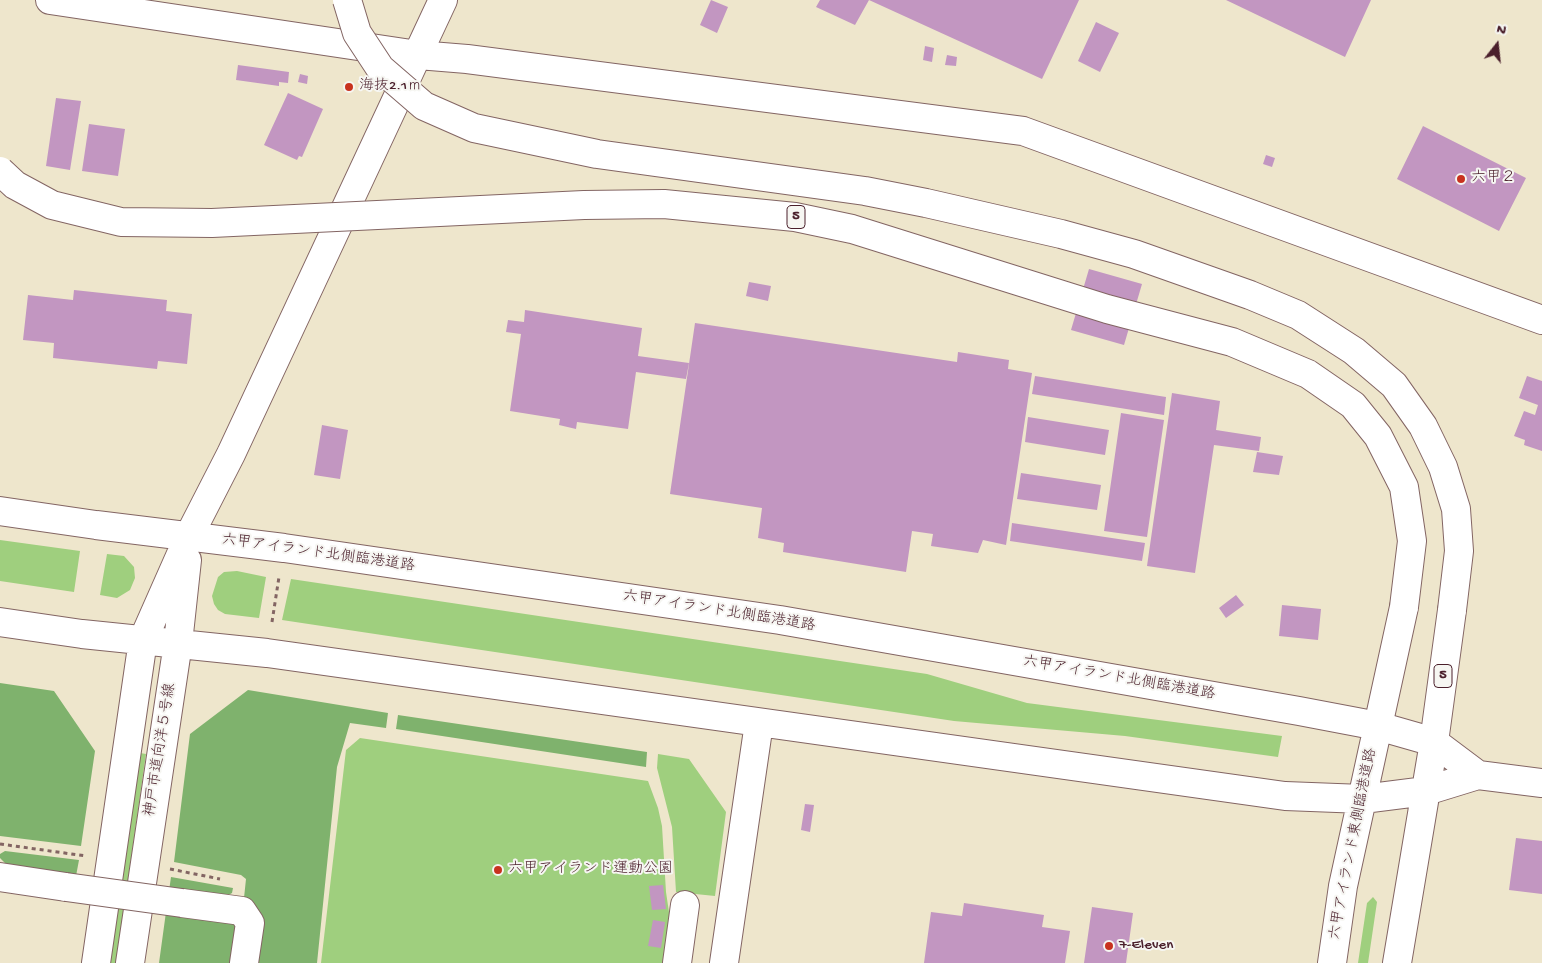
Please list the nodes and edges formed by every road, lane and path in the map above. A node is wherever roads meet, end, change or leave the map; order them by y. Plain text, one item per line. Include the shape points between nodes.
1 (50, 0) edge
2 (347, 0) edge
3 (443, 0) edge
4 (418, 55) junction
5 (0, 172) edge
6 (1542, 320) edge
7 (0, 511) edge
8 (189, 536) junction
9 (279, 577) dead end
10 (0, 622) edge
11 (272, 622) dead end
12 (143, 640) junction
13 (178, 643) junction
14 (759, 722) junction
15 (1378, 726) junction
16 (1434, 742) junction
17 (1478, 775) junction
18 (1542, 783) edge
19 (1426, 791) junction
20 (1363, 799) junction
21 (0, 844) edge
22 (87, 856) dead end
23 (164, 868) dead end
24 (0, 877) edge
25 (221, 879) dead end
26 (685, 904) dead end
27 (96, 963) edge
28 (130, 963) edge
29 (244, 963) edge
30 (676, 963) edge
31 (724, 963) edge
32 (1332, 963) edge
33 (1397, 963) edge

1 - 4 main road
2 - 16 main road, 5, bridge via 357,33 380,68 424,106 474,128 597,154 865,191 1134,254 1298,315 1354,351 1394,385 1423,426 1443,467 1456,509 1459,551
3 - 4 main road
4 - 6 main road via 1023,131
4 - 8 main road via 231,454
5 - 15 main road, 5, bridge via 52,205 121,222 212,223 664,204 795,217 852,229 1107,308 1232,342 1308,374 1353,405 1378,436 1404,487 1412,541 1404,607
7 - 8 main road, 六甲アイランド北側臨港道路
8 - 12 main road
8 - 13 main road, 神戸市道向洋５号線
8 - 15 main road, 六甲アイランド北側臨港道路 via 780,620
9 - 11 path
10 - 12 main road
12 - 13 main road
12 - 27 main road
13 - 14 main road
13 - 28 main road, 神戸市道向洋５号線
14 - 20 main road via 1285,796
14 - 31 main road
15 - 16 main road, 六甲アイランド北側臨港道路
15 - 20 main road, 六甲アイランド東側臨港道路
16 - 17 main road
16 - 19 main road
17 - 18 main road
17 - 19 main road
19 - 20 main road
19 - 33 main road
20 - 32 main road, 六甲アイランド東側臨港道路 via 1343,886
21 - 22 path
23 - 25 path
24 - 29 main road, bridge via 242,911 250,923
26 - 30 main road

